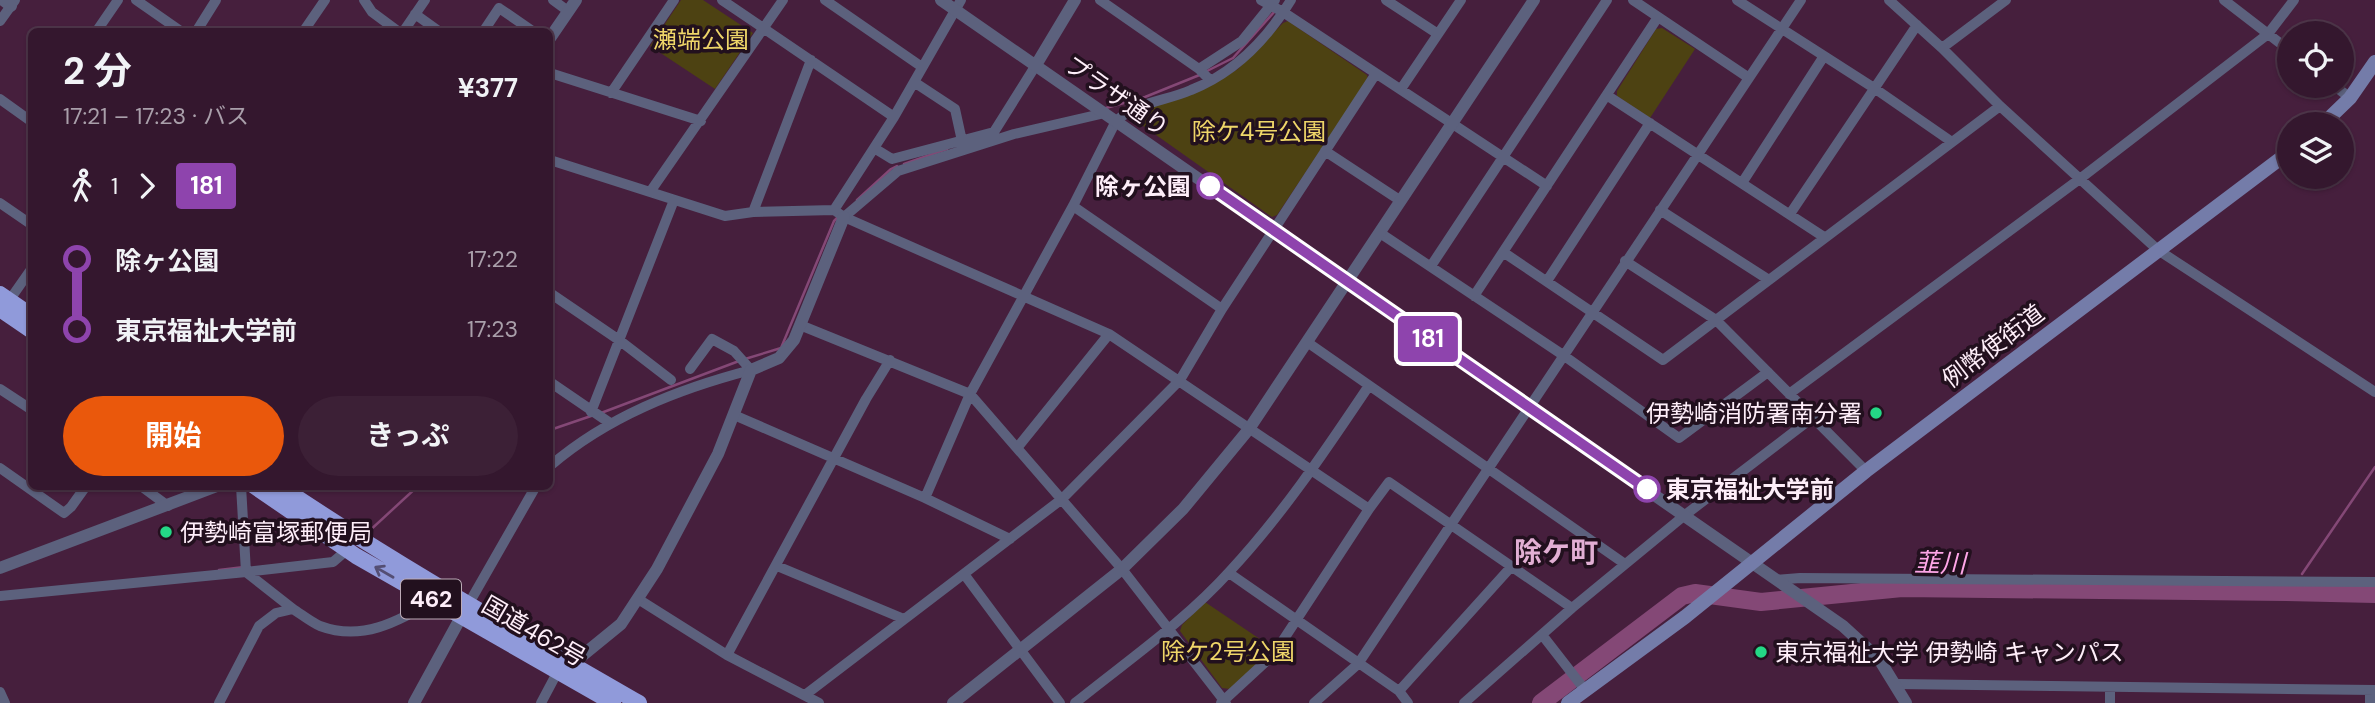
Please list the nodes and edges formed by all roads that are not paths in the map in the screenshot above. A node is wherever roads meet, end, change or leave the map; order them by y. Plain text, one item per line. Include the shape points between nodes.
1 (118, 0) edge
2 (136, 0) edge
3 (216, 0) edge
4 (325, 0) edge
5 (364, 0) edge
6 (425, 0) edge
7 (553, 0) edge
8 (674, 0) edge
9 (722, 0) edge
10 (783, 0) edge
11 (825, 0) edge
12 (941, 0) edge
13 (1075, 0) edge
14 (1100, 0) edge
15 (1261, 0) edge
16 (1291, 0) edge
17 (1386, 0) edge
18 (1461, 0) edge
19 (1534, 0) edge
20 (1606, 0) edge
21 (1633, 0) edge
22 (1737, 0) edge
23 (1801, 0) edge
24 (1889, 0) edge
25 (2006, 0) edge
26 (2224, 0) edge
27 (2294, 0) edge
28 (9, 2) edge
29 (1273, 3) edge
30 (958, 5) edge
31 (572, 6) edge
32 (1283, 12) junction
33 (415, 14) junction
34 (1658, 17) junction
35 (0, 21) edge
36 (1917, 24) junction
37 (99, 28) edge
38 (176, 28) edge
39 (198, 28) edge
40 (306, 28) edge
41 (395, 28) edge
42 (404, 28) edge
43 (434, 28) edge
44 (485, 28) edge
45 (528, 28) edge
46 (763, 28) junction
47 (1782, 29) junction
48 (553, 34) edge
49 (1438, 34) junction
50 (2268, 34) junction
51 (2277, 41) edge
52 (1942, 48) junction
53 (1824, 56) junction
54 (811, 60) junction
55 (2375, 62) edge
56 (1036, 65) junction
57 (922, 67) junction
58 (1199, 69) junction
59 (553, 74) edge
60 (1375, 75) junction
61 (1749, 78) junction
62 (1210, 80) junction
63 (914, 82) junction
64 (1874, 88) junction
65 (1402, 89) junction
66 (2354, 91) edge
67 (611, 93) junction
68 (1608, 96) junction
69 (2349, 98) edge
70 (0, 99) edge
71 (2000, 106) junction
72 (2335, 112) edge
73 (1105, 113) junction
74 (894, 117) junction
75 (28, 119) edge
76 (701, 121) junction
77 (1116, 121) junction
78 (1452, 122) junction
79 (1650, 122) junction
80 (962, 141) junction
81 (1952, 142) junction
82 (874, 148) junction
83 (1325, 151) junction
84 (1698, 153) junction
85 (1503, 157) junction
86 (553, 161) edge
87 (2277, 161) edge
88 (2081, 178) junction
89 (1742, 183) junction
90 (1547, 186) junction
91 (650, 192) junction
92 (674, 200) junction
93 (1401, 201) junction
94 (0, 203) edge
95 (1073, 206) junction
96 (1660, 210) junction
97 (753, 212) junction
98 (839, 214) junction
99 (1790, 214) junction
100 (28, 222) edge
101 (1274, 230) junction
102 (1380, 233) junction
103 (1824, 237) junction
104 (2158, 250) junction
105 (1503, 252) junction
106 (1625, 261) junction
107 (1431, 266) junction
108 (28, 273) edge
109 (1769, 280) junction
110 (1547, 281) junction
111 (1346, 283) junction
112 (553, 295) edge
113 (1025, 295) junction
114 (1474, 296) junction
115 (2, 306) edge
116 (1222, 309) junction
117 (1593, 312) junction
118 (28, 315) edge
119 (1716, 320) junction
120 (800, 325) junction
121 (28, 328) edge
122 (1109, 334) junction
123 (619, 340) junction
124 (1307, 342) junction
125 (1563, 355) junction
126 (890, 360) junction
127 (690, 369) dead end
128 (751, 370) junction
129 (1768, 372) junction
130 (671, 380) dead end
131 (1180, 380) junction
132 (553, 384) edge
133 (1368, 387) junction
134 (0, 388) edge
135 (2375, 392) edge
136 (970, 394) junction
137 (1789, 394) junction
138 (28, 407) edge
139 (1529, 408) junction
140 (591, 412) junction
141 (734, 415) junction
142 (1812, 418) junction
143 (610, 423) junction
144 (1250, 429) junction
145 (1017, 448) junction
146 (834, 458) junction
147 (553, 464) edge
148 (0, 468) edge
149 (1488, 470) junction
150 (1312, 471) junction
151 (1866, 471) junction
152 (28, 488) edge
153 (31, 490) edge
154 (83, 490) edge
155 (147, 490) edge
156 (207, 490) edge
157 (241, 490) edge
158 (260, 490) edge
159 (286, 490) edge
160 (534, 490) edge
161 (925, 498) junction
162 (1062, 499) junction
163 (168, 506) junction
164 (1368, 509) junction
165 (1685, 515) junction
166 (1451, 525) junction
167 (1010, 539) junction
168 (347, 551) junction
169 (1751, 562) junction
170 (1625, 564) junction
171 (777, 566) junction
172 (1511, 567) junction
173 (0, 568) edge
174 (246, 569) junction
175 (1122, 569) junction
176 (1229, 573) junction
177 (964, 574) junction
178 (1776, 580) junction
179 (2375, 582) edge
180 (0, 596) edge
181 (638, 600) junction
182 (433, 601) junction
183 (1572, 608) junction
184 (293, 609) junction
185 (465, 610) junction
186 (904, 620) junction
187 (1296, 621) junction
188 (1168, 629) junction
189 (1543, 636) junction
190 (1020, 650) junction
191 (727, 655) junction
192 (1358, 664) junction
193 (574, 665) junction
194 (558, 671) junction
195 (1896, 684) junction
196 (2110, 688) junction
197 (1585, 690) junction
198 (2372, 690) edge
199 (1399, 691) junction
200 (0, 692) edge
201 (805, 695) junction
202 (1223, 702) edge
203 (5, 703) edge
204 (219, 703) edge
205 (414, 703) edge
206 (541, 703) edge
207 (613, 703) edge
208 (639, 703) edge
209 (819, 703) edge
210 (953, 703) edge
211 (1060, 703) edge
212 (1075, 703) edge
213 (1314, 703) edge
214 (1408, 703) edge
215 (1464, 703) edge
216 (1567, 703) edge
217 (1906, 703) edge
218 (2110, 703) edge
219 (2370, 703) edge

1 - 37 street
2 - 38 street
3 - 39 street
4 - 40 street
5 - 41 street via 372,12
6 - 33 street
7 - 31 street
8 - 67 street
9 - 46 street
10 - 46 street
11 - 57 street
12 - 30 street, プラザ通り
13 - 56 street
14 - 58 street
15 - 29 street
16 - 32 street
17 - 49 street
18 - 49 street
19 - 78 street
20 - 85 street
21 - 34 street
22 - 47 street
23 - 47 street
24 - 36 street
25 - 52 street
26 - 50 street
27 - 50 street
28 - 35 street
29 - 32 street
29 - 58 street via 1242,41
30 - 56 street, プラザ通り
30 - 57 street
31 - 48 street
32 - 60 street
32 - 62 street via 1237,65
33 - 42 street
33 - 43 street
34 - 61 street
34 - 68 street
36 - 52 street
36 - 64 street
44 - 45 street via 499,8
46 - 54 street
46 - 76 street
47 - 53 street
47 - 61 street
49 - 65 street
50 - 51 street
50 - 88 street
52 - 71 street
53 - 64 street
53 - 89 street
54 - 74 street
54 - 97 street
55 - 66 main road
56 - 73 street, プラザ通り
56 - 80 street via 994,132
57 - 63 street
58 - 62 street
59 - 67 street
60 - 65 street
60 - 83 street
61 - 84 street
62 - 77 street via 1193,90 1136,107
63 - 74 street
63 - 80 street via 955,109
64 - 81 street
64 - 99 street
65 - 78 street
67 - 76 street
68 - 79 street
68 - 90 street
69 - 72 main road
70 - 75 street
71 - 81 street
71 - 88 street
73 - 77 street, プラザ通り
73 - 98 street via 1014,134 898,171
74 - 82 street
76 - 91 street
77 - 95 street
77 - 101 street, プラザ通り
78 - 85 street
78 - 93 street
79 - 84 street
79 - 110 street
80 - 82 street via 892,159
81 - 103 street
82 - 98 street
83 - 93 street
83 - 101 street
84 - 89 street
84 - 96 street
85 - 90 street
85 - 107 street
86 - 91 street
87 - 104 main road, 例幣使街道
88 - 104 street
88 - 137 street
89 - 99 street
90 - 105 street
91 - 92 street
92 - 97 street via 725,216
92 - 123 street
93 - 102 street
94 - 100 street
95 - 113 street
95 - 116 street
96 - 106 street
96 - 109 street
97 - 98 street
98 - 113 street
98 - 120 street
99 - 103 street
101 - 111 street, プラザ通り
101 - 116 street
102 - 107 street
102 - 111 street
103 - 109 street
104 - 135 street
104 - 151 main road, 例幣使街道
105 - 110 street
105 - 114 street
106 - 117 street
106 - 119 street
107 - 114 street
108 - 115 street
109 - 119 street
110 - 117 street
111 - 124 street
111 - 139 street, プラザ通り
112 - 123 street
113 - 122 street
113 - 136 street
114 - 125 street
115 - 118 highway
115 - 121 highway
116 - 131 street
117 - 119 street via 1663,360
117 - 125 street
119 - 129 street
120 - 126 street
120 - 128 street via 779,359
122 - 131 street
122 - 145 street
123 - 130 street
123 - 140 street
124 - 133 street
124 - 144 street
125 - 129 street via 1679,438
125 - 139 street
126 - 136 street
126 - 146 street
127 - 128 street via 712,340 734,351
128 - 141 street
128 - 143 street via 701,383
129 - 137 street
131 - 144 street
131 - 162 street
132 - 140 street
133 - 149 street
133 - 150 street
134 - 138 street
136 - 145 street
136 - 161 street
137 - 142 street
139 - 149 street
139 - 165 street, プラザ通り
140 - 143 street
141 - 146 street
141 - 181 street via 706,478
142 - 151 street
142 - 165 street
143 - 147 street
144 - 150 street
144 - 175 street via 1183,509
145 - 162 street
146 - 161 street
146 - 171 street
148 - 152 street
149 - 166 street
149 - 170 street
150 - 164 street
150 - 176 street
151 - 169 main road, 例幣使街道
153 - 154 street via 64,513
155 - 163 street
156 - 163 street
157 - 174 street
158 - 168 highway, 国道462号 / 462
159 - 185 highway, 国道462号 / 462
160 - 185 street
161 - 167 street
162 - 167 street
162 - 175 street
163 - 173 street
164 - 166 street via 1389,482
164 - 187 street
165 - 169 street, プラザ通り
165 - 170 street
166 - 172 street
166 - 192 street
167 - 177 street
168 - 174 street via 333,562
182 -> 168 highway, 国道462号 / 462
169 - 178 street, プラザ通り
169 - 197 main road, 例幣使街道
170 - 183 street
171 - 186 street
171 - 191 street
172 - 183 street
172 - 199 street
174 - 180 street
174 - 184 street
175 - 188 street
175 - 190 street
176 - 187 street
176 - 188 street
177 - 186 street
177 - 190 street
178 - 179 street
178 - 195 street, プラザ通り via 1861,642
181 - 191 street
181 - 193 street via 621,624
182 - 184 street via 390,625 363,632 320,626
182 - 185 highway, 国道462号 / 462
183 - 189 street
184 - 204 street via 276,613 259,626
185 - 193 highway, 国道462号 / 462
185 - 194 highway, 国道462号 / 462
185 - 205 street
186 - 201 street
187 - 192 street
187 - 202 street via 1273,654
188 - 202 street
188 - 212 street
189 - 197 street
189 - 215 street
190 - 210 street
190 - 211 street
191 - 201 street
192 - 199 street
192 - 213 street
193 - 208 highway, 国道462号 / 462
194 - 206 street
194 - 207 highway, 国道462号 / 462
195 - 196 street
195 - 217 street, プラザ通り
196 - 198 street
196 - 218 street
197 - 216 main road
198 - 219 street
199 - 214 street
200 - 203 street
201 - 209 street

